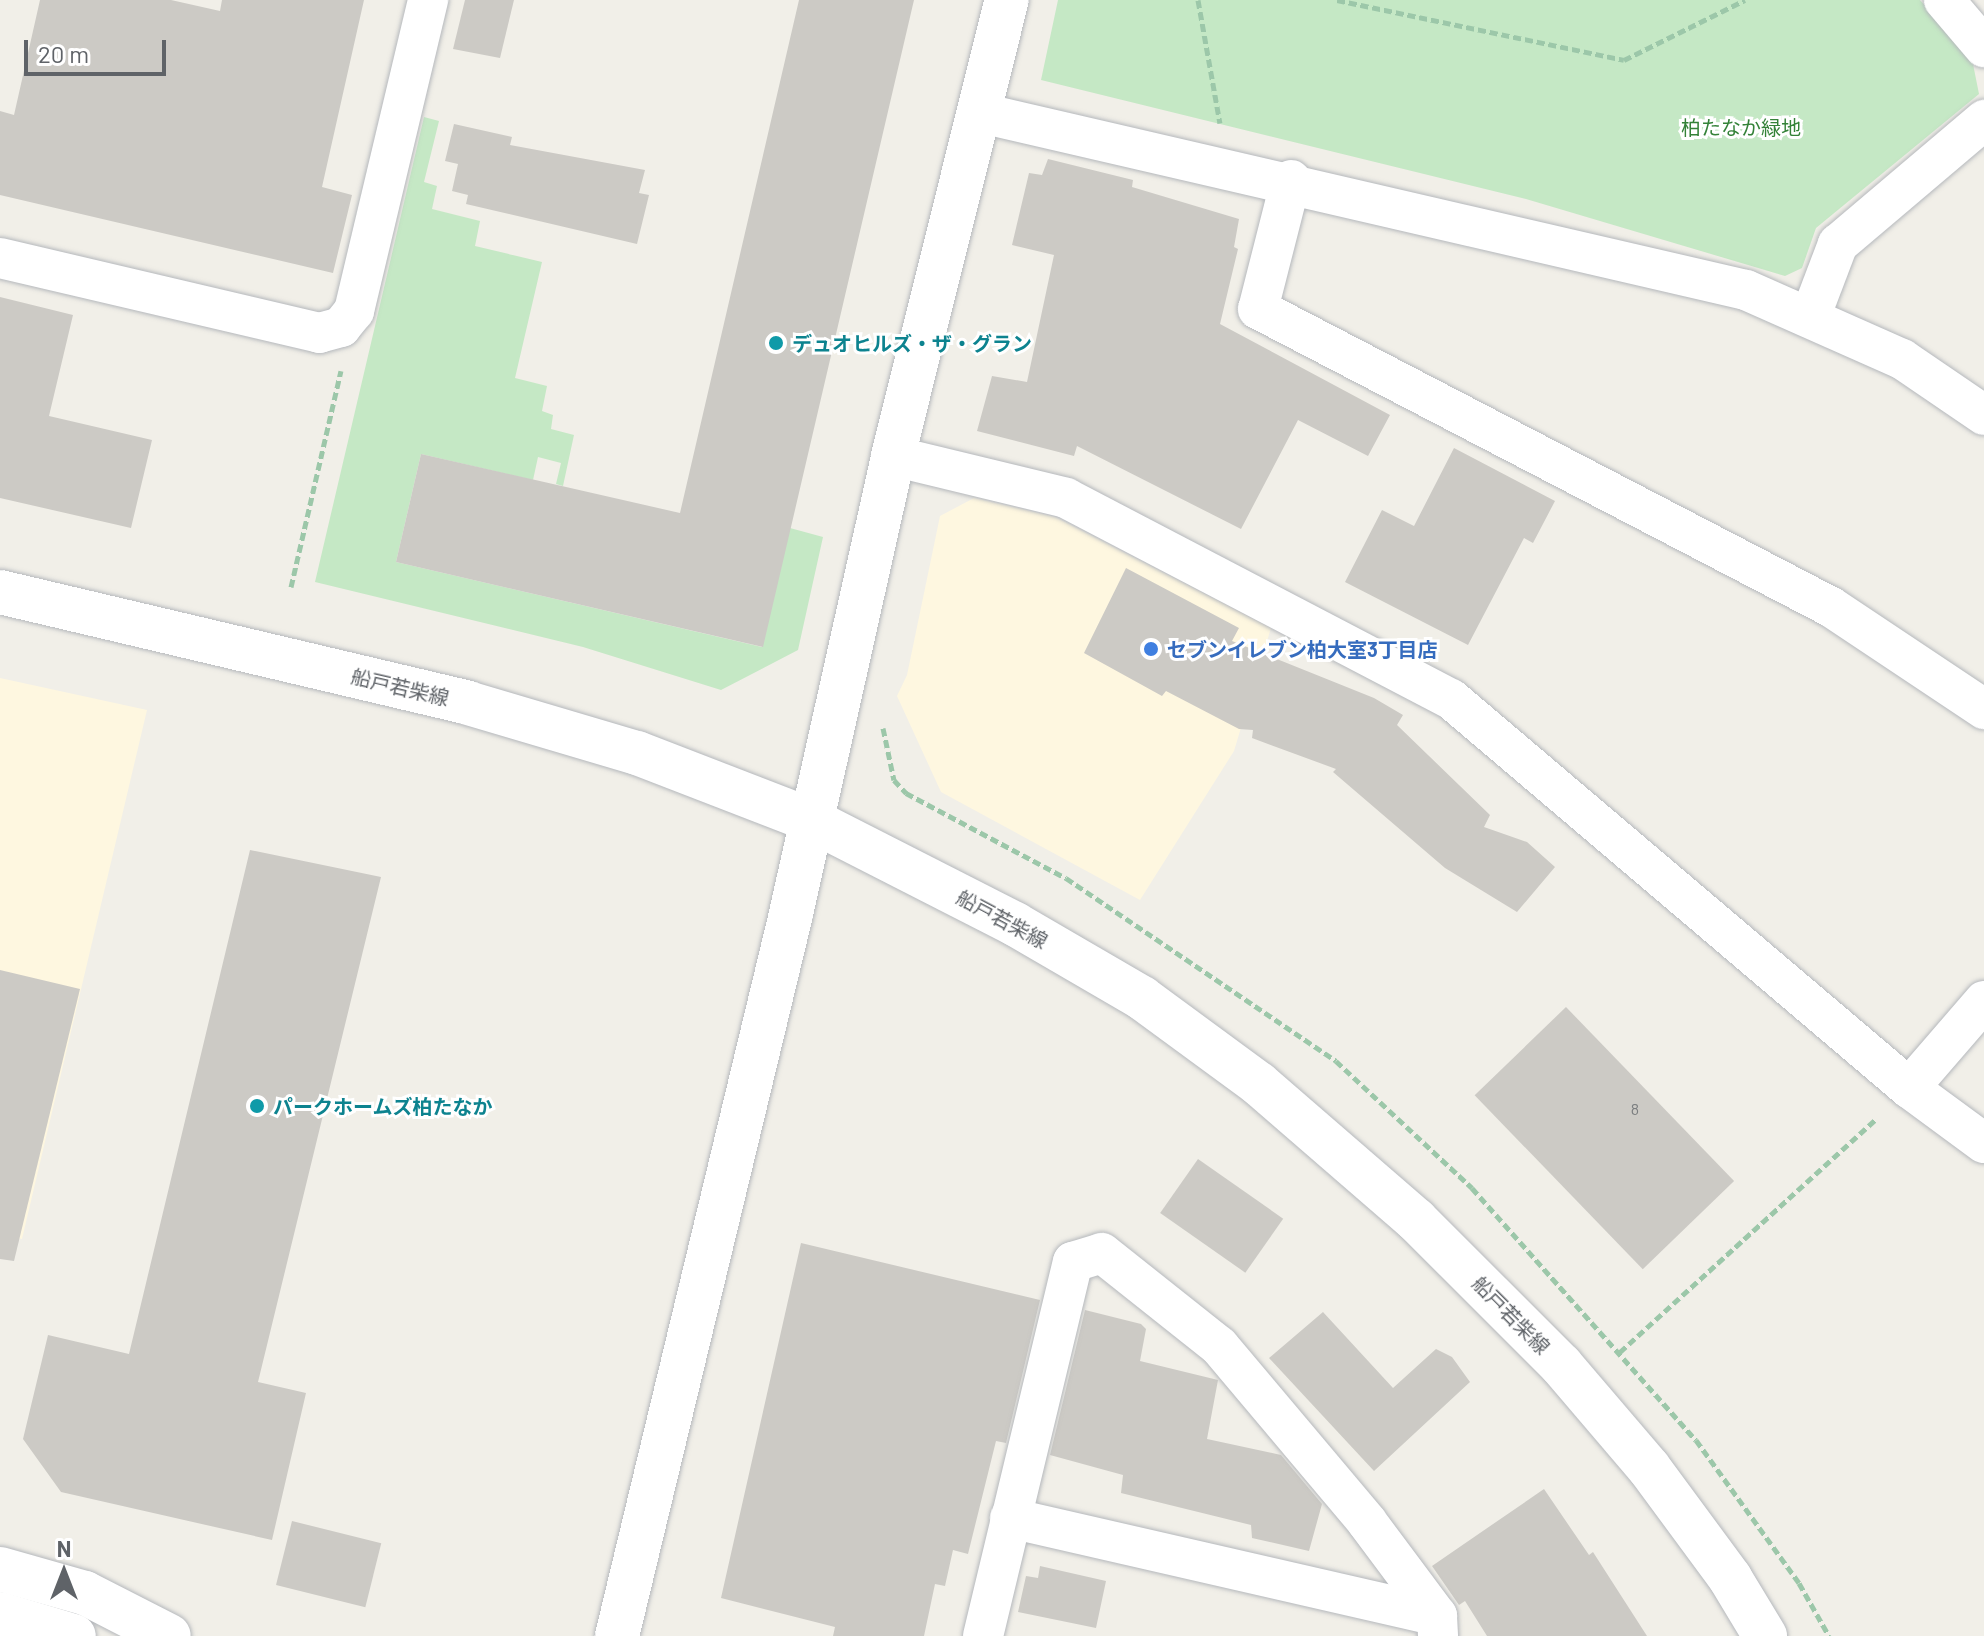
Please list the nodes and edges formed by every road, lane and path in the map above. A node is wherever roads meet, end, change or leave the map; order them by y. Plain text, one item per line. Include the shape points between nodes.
1 (428, 0) edge
2 (1007, 0) edge
3 (1198, 0) edge
4 (1337, 0) edge
5 (1745, 0) edge
6 (1944, 0) edge
7 (1984, 47) edge
8 (981, 113) junction
9 (1984, 120) edge
10 (1228, 167) junction
11 (1291, 180) junction
12 (0, 258) edge
13 (1811, 315) junction
14 (341, 327) junction
15 (1984, 415) edge
16 (893, 456) junction
17 (291, 587) dead end
18 (0, 592) edge
19 (1984, 709) edge
20 (813, 821) junction
21 (1984, 1001) edge
22 (1909, 1088) junction
23 (1984, 1143) edge
24 (1620, 1353) dead end
25 (1010, 1518) junction
26 (0, 1569) edge
27 (0, 1614) edge
28 (1438, 1626) edge
29 (74, 1636) edge
30 (169, 1636) edge
31 (617, 1636) edge
32 (983, 1636) edge
33 (1765, 1636) edge

1 - 14 street via 354,311
2 - 8 street
3 - 10 path
4 - 5 path via 1624,60
6 - 7 street
8 - 10 street
8 - 16 street
9 - 13 street via 1838,244
10 - 11 street
11 - 13 street via 1685,273
11 - 19 street via 1258,309 1831,607
12 - 14 street via 319,333
13 - 15 street via 1902,359
14 - 17 path via 345,353
16 - 20 street
16 - 22 street via 1066,498 1451,699
18 - 20 street, 船戸若柴線 via 468,703 637,753
20 - 31 street
20 - 33 street, 船戸若柴線 via 1015,924 1142,998 1259,1084 1416,1220 1561,1365 1649,1468 1730,1578
21 - 22 street
22 - 23 street
22 - 24 path
25 - 28 street
25 - 28 street via 1073,1262 1102,1253 1219,1346 1367,1522
25 - 32 street
26 - 30 street via 85,1593
27 - 29 street

